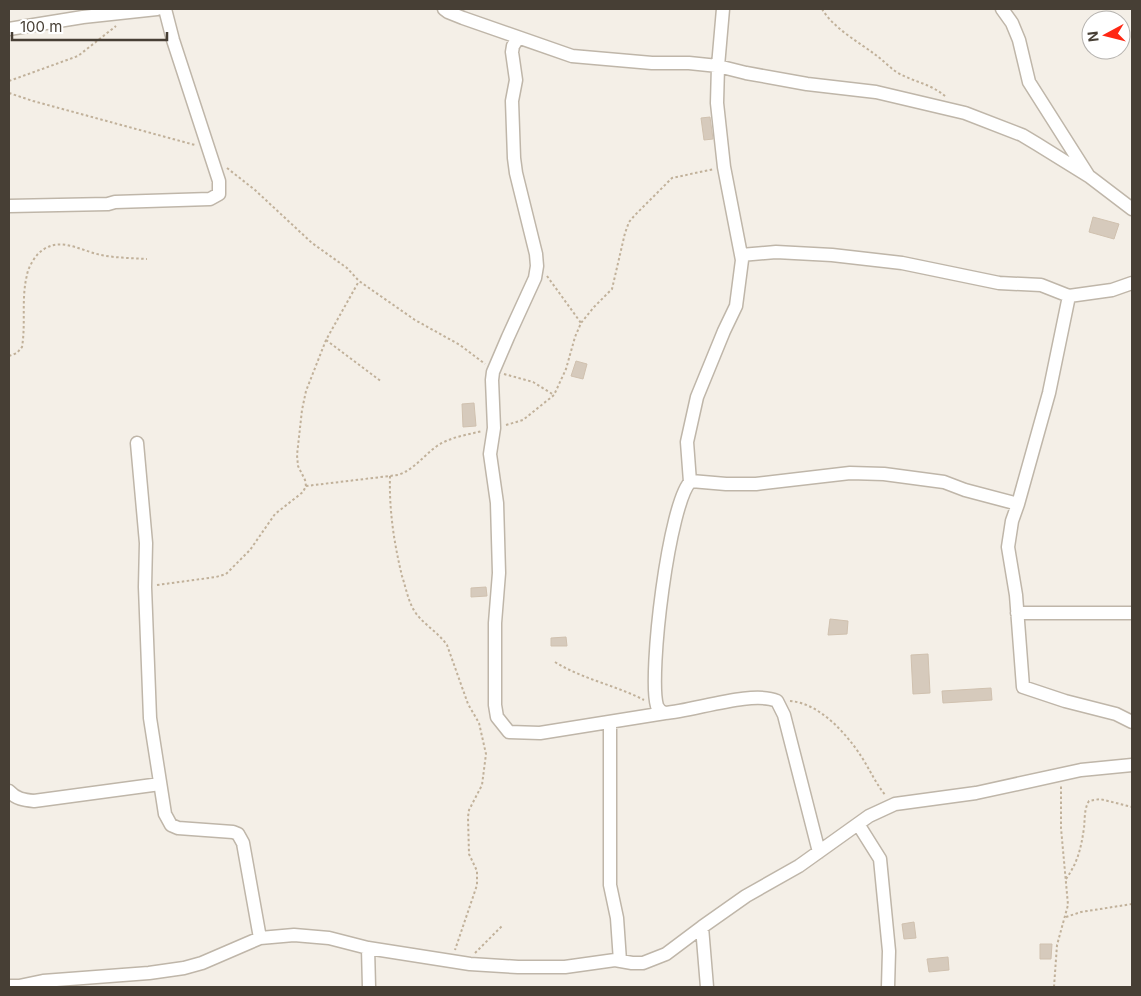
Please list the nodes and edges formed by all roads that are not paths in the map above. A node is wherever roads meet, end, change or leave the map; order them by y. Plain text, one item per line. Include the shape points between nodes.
1 (157, 9) edge
2 (165, 9) edge
3 (444, 9) edge
4 (722, 9) edge
5 (1002, 9) edge
6 (9, 29) edge
7 (518, 38) junction
8 (718, 66) junction
9 (1090, 177) junction
10 (9, 206) edge
11 (1132, 209) edge
12 (741, 256) junction
13 (1132, 283) edge
14 (1069, 296) junction
15 (136, 443) dead end
16 (690, 482) junction
17 (1018, 504) junction
18 (1017, 613) junction
19 (1132, 613) edge
20 (662, 710) junction
21 (610, 722) junction
22 (1132, 722) edge
23 (1132, 765) edge
24 (160, 784) junction
25 (9, 791) edge
26 (858, 824) junction
27 (819, 852) junction
28 (702, 927) junction
29 (260, 938) junction
30 (368, 948) junction
31 (620, 961) junction
32 (9, 986) edge
33 (369, 987) edge
34 (707, 987) edge
35 (888, 987) edge

1 - 6 street
2 - 10 street via 172,40 219,181 219,194 210,199
3 - 7 street
4 - 8 street
5 - 9 street via 1019,40 1029,82
7 - 8 street via 572,56
7 - 21 street via 512,52 516,80 512,101 514,158 537,260 535,278 493,372 494,428 490,454 498,503 499,573 495,705 497,717 509,732 540,733
8 - 9 street via 807,84 876,92 965,113 1022,135
8 - 12 street via 724,167
9 - 11 street
12 - 14 street via 776,252 832,255 999,282 1041,285
12 - 16 street via 736,306 697,397 687,442
13 - 14 street via 1112,290
14 - 17 street via 1049,394
15 - 24 street via 146,543 150,718
16 - 17 street via 756,484 850,473 876,474 944,482
16 - 20 street via 673,531 659,607 656,687
17 - 18 street via 1008,547
18 - 19 street
18 - 22 street via 1023,687 1065,702 1116,714
20 - 21 street
20 - 27 street via 752,698 775,700 784,715
21 - 31 street via 610,885 617,918
23 - 26 street via 1062,773 976,793 895,804
24 - 25 street via 34,801 23,800
24 - 29 street via 166,814 172,825 238,834
26 - 27 street
26 - 35 street via 880,859
27 - 28 street
28 - 31 street via 656,959 632,964
28 - 34 street
29 - 30 street via 314,936
29 - 32 street via 184,968
30 - 31 street via 470,964 518,967
30 - 33 street

